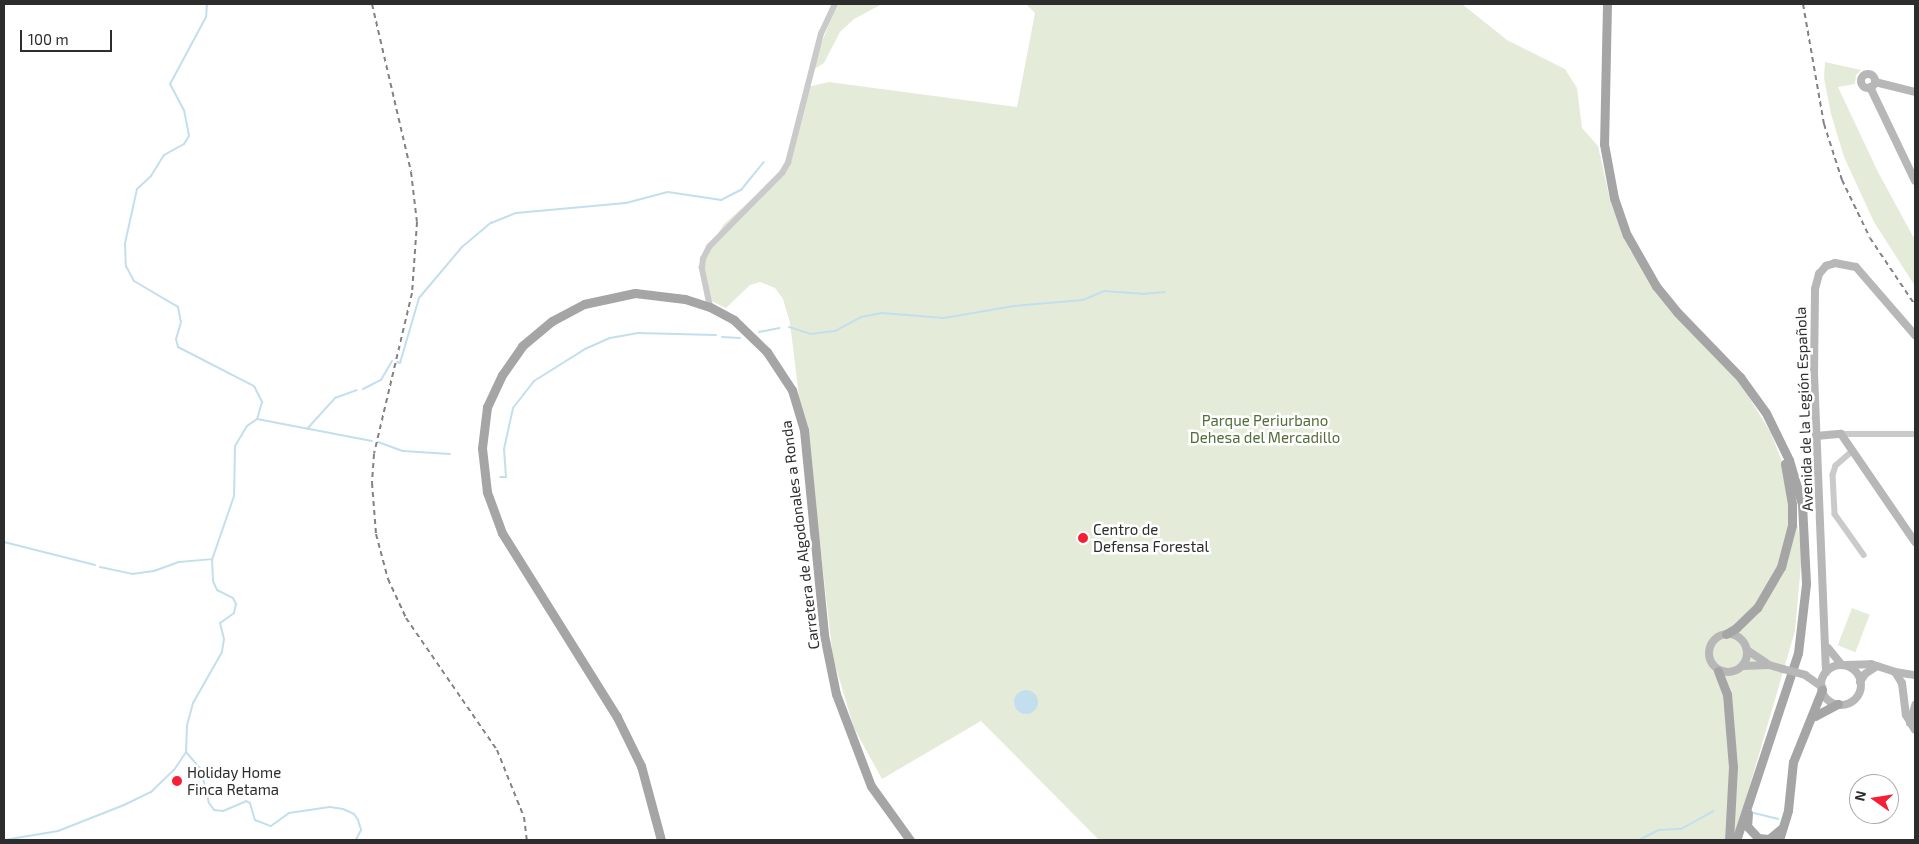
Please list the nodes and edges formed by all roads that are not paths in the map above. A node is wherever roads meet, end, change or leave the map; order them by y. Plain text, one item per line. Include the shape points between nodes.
1 (835, 4) edge
2 (1607, 4) edge
3 (1915, 92) edge
4 (1915, 181) edge
5 (710, 307) junction
6 (1915, 334) edge
7 (1841, 434) junction
8 (1915, 434) edge
9 (1816, 436) junction
10 (1780, 439) junction
11 (1852, 452) junction
12 (1915, 542) edge
13 (1864, 555) dead end
14 (1726, 634) junction
15 (1826, 644) junction
16 (1747, 650) junction
17 (1769, 665) junction
18 (1843, 665) junction
19 (1743, 666) junction
20 (1877, 666) junction
21 (1718, 670) junction
22 (1826, 672) junction
23 (1895, 672) junction
24 (1915, 675) edge
25 (1807, 676) junction
26 (1860, 682) junction
27 (1822, 689) junction
28 (1838, 704) junction
29 (1915, 705) edge
30 (1813, 718) junction
31 (1913, 727) edge
32 (1750, 793) junction
33 (1784, 825) junction
34 (661, 840) edge
35 (910, 840) edge
36 (1729, 840) edge
37 (1736, 840) edge
38 (1779, 840) edge

1 - 5 street via 821,34 788,163 782,174 709,247 703,259
2 - 10 main road via 1604,144 1614,198 1627,235 1656,286 1740,377
3 - 4 main road via 1872,84
5 - 34 main road, Carretera de Algodonales a Ronda via 663,294 635,294 603,298 569,311 538,331 511,359 495,389 484,426 482,448 487,492 502,533 617,716 641,766
5 - 35 main road, Carretera de Algodonales a Ronda via 734,320 756,340 792,390 804,430 824,635 836,694 871,786
6 - 9 main road, Avenida de la Legión Española via 1860,270 1841,263 1826,266 1819,274 1815,289
7 - 8 street
7 - 9 main road
7 - 11 main road
9 - 15 main road, Avenida de la Legión Española
10 - 14 main road via 1792,504 1788,545 1781,568 1757,608
10 - 32 main road via 1802,504 1807,558 1805,607 1792,678
11 - 12 main road
11 - 13 street via 1836,466 1833,475 1835,514
14 - 16 main road via 1737,636
14 - 21 main road via 1715,639 1709,649 1710,661
15 - 18 main road
15 - 22 main road, Avenida de la Legión Española
16 - 17 main road
16 - 19 main road
17 - 19 main road
17 - 25 main road, bridge
18 - 20 main road
18 - 22 main road
18 - 26 main road via 1855,671
19 - 21 main road via 1732,673
20 - 23 main road
20 - 26 main road
21 - 36 main road via 1727,694 1733,768
22 - 25 main road
22 - 27 main road
23 - 24 main road
23 - 31 main road via 1901,679 1905,711
25 - 27 main road
26 - 28 main road via 1855,699
27 - 28 main road via 1828,699
27 - 30 main road
28 - 30 main road
29 - 31 main road
30 - 33 main road via 1793,762
32 - 33 main road via 1747,826 1753,836 1769,839
32 - 37 main road
33 - 38 main road

